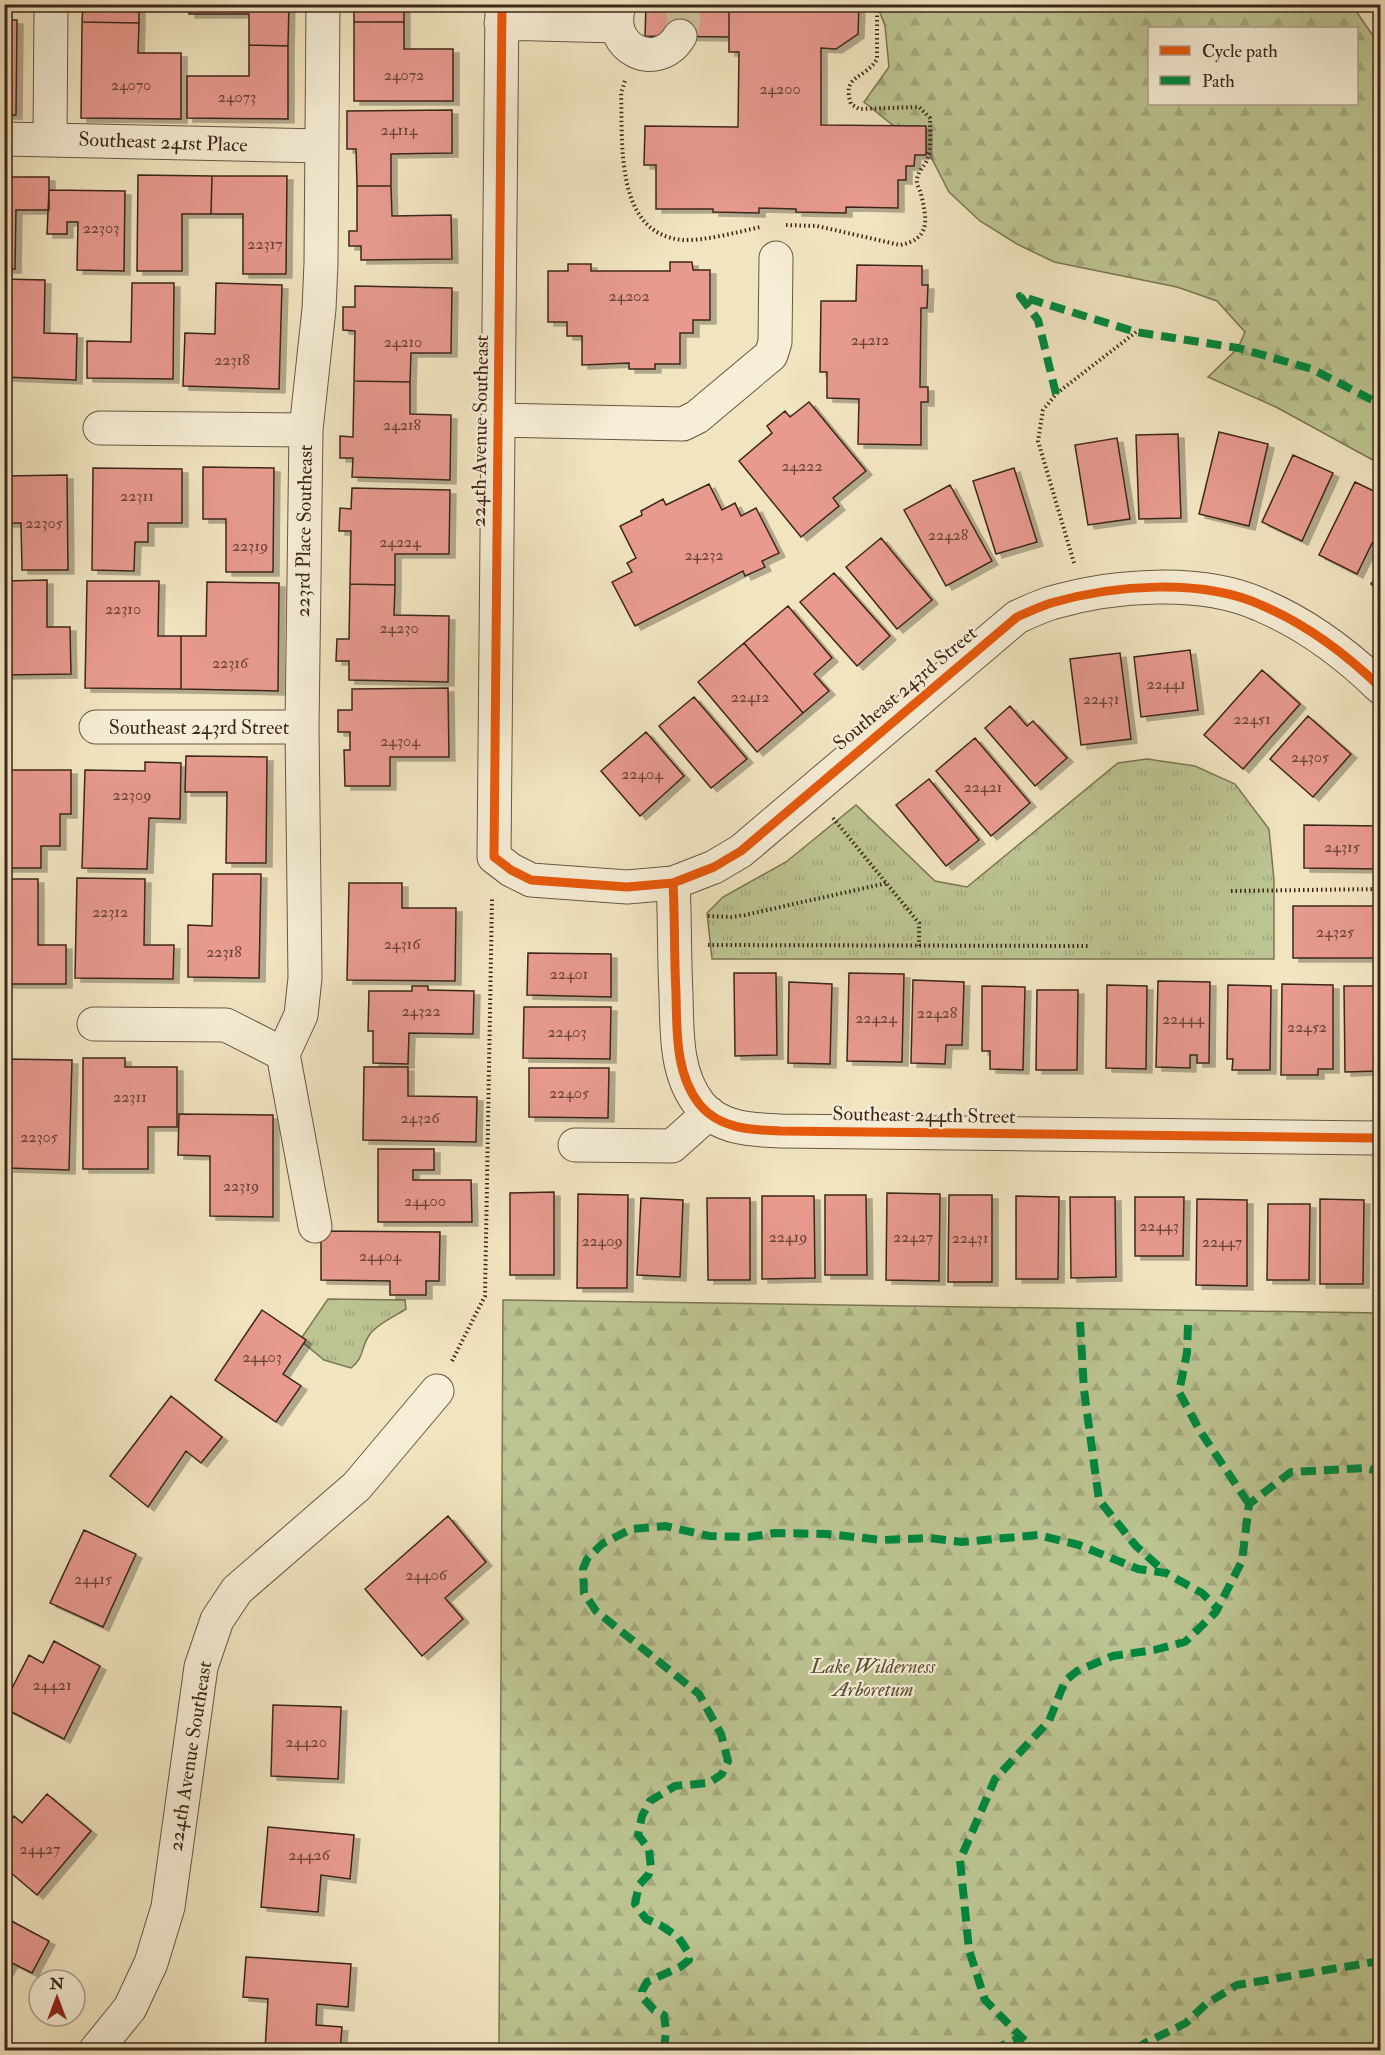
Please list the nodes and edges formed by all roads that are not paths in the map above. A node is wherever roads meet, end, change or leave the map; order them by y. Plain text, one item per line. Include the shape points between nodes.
1 (51, 4) edge
2 (323, 4) edge
3 (502, 14) edge
4 (618, 15) edge
5 (680, 36) dead end
6 (4, 139) edge
7 (51, 139) junction
8 (321, 147) junction
9 (776, 258) dead end
10 (498, 420) junction
11 (100, 428) dead end
12 (306, 430) junction
13 (1380, 687) edge
14 (96, 727) dead end
15 (302, 727) junction
16 (494, 857) joint
17 (674, 914) junction
18 (93, 1024) dead end
19 (283, 1054) junction
20 (708, 1113) junction
21 (1380, 1136) edge
22 (575, 1145) dead end
23 (315, 1226) dead end
24 (437, 1391) road end
25 (96, 2050) edge

1 - 7 street
2 - 8 street, 223rd Place Southeast
3 - 4 street
3 - 10 street, 224th Avenue Southeast
4 - 5 street via 618,34 637,52 664,52
6 - 7 street, Southeast 241st Place
7 - 8 street, Southeast 241st Place
8 - 12 street, 223rd Place Southeast via 319,309
9 - 10 street via 775,342 771,355 697,417 683,424
10 - 16 street, 224th Avenue Southeast
11 - 12 street
12 - 15 street, 223rd Place Southeast
13 - 17 street, Southeast 243rd Street via 1355,663 1285,616 1220,592 1183,587 1136,588 1050,603 1017,617 741,851 714,867
14 - 15 street, Southeast 243rd Street
15 - 19 street, 223rd Place Southeast via 305,978 301,1015
16 - 17 street, Southeast 243rd Street via 531,880 627,887
17 - 20 street, Southeast 244th Street via 681,1061 692,1093
18 - 19 street via 226,1025
19 - 23 street
20 - 21 street, Southeast 244th Street via 737,1128 757,1131
20 - 22 street via 672,1146
24 - 25 street, 224th Avenue Southeast via 357,1486 237,1590 217,1620 201,1667 168,1907 151,1963 130,2008

